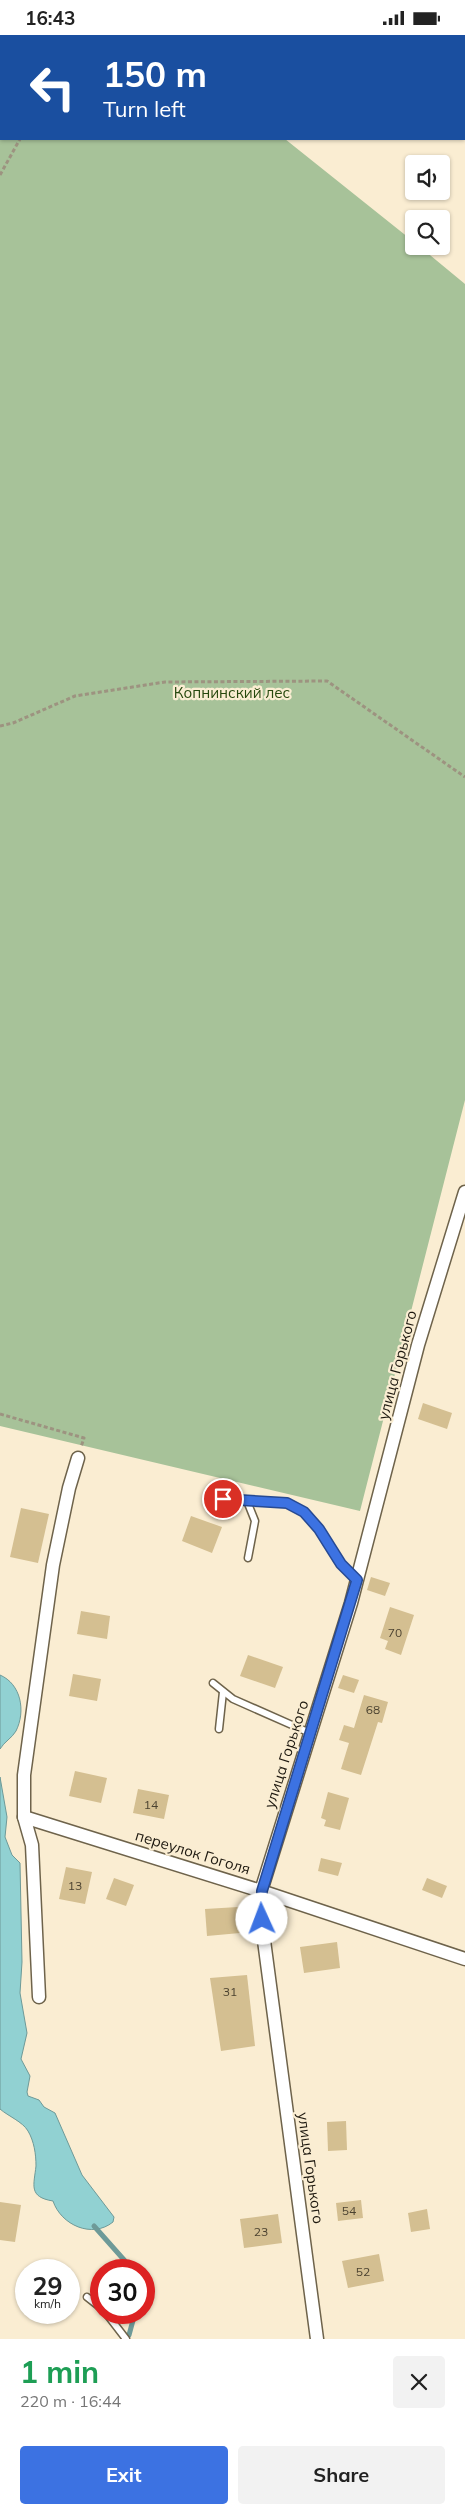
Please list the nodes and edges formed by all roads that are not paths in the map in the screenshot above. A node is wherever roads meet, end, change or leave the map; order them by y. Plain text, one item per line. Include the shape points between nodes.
1 (465, 1192) edge
2 (78, 1458) road end
3 (217, 1499) dead end
4 (247, 1501) junction
5 (248, 1558) dead end
6 (357, 1580) junction
7 (213, 1683) dead end
8 (223, 1691) junction
9 (219, 1729) dead end
10 (310, 1733) junction
11 (24, 1817) junction
12 (262, 1891) junction
13 (465, 1959) edge
14 (39, 1997) dead end
15 (87, 2297) dead end
16 (90, 2299) edge
17 (114, 2324) edge
18 (126, 2339) edge
19 (317, 2339) edge

1 - 6 street, улица Горького via 418,1345
2 - 11 street via 53,1565 24,1775
3 - 4 lane
4 - 5 lane via 255,1521
4 - 6 lane via 287,1503 304,1512 341,1564
6 - 10 street, улица Горького
7 - 8 lane
8 - 9 lane
8 - 10 lane via 232,1699
10 - 12 street, улица Горького
11 - 12 street, переулок Гоголя
11 - 14 street via 32,1845
12 - 13 street, переулок Гоголя
12 - 19 street, улица Горького via 263,1933
15 - 16 lane
17 - 18 lane

